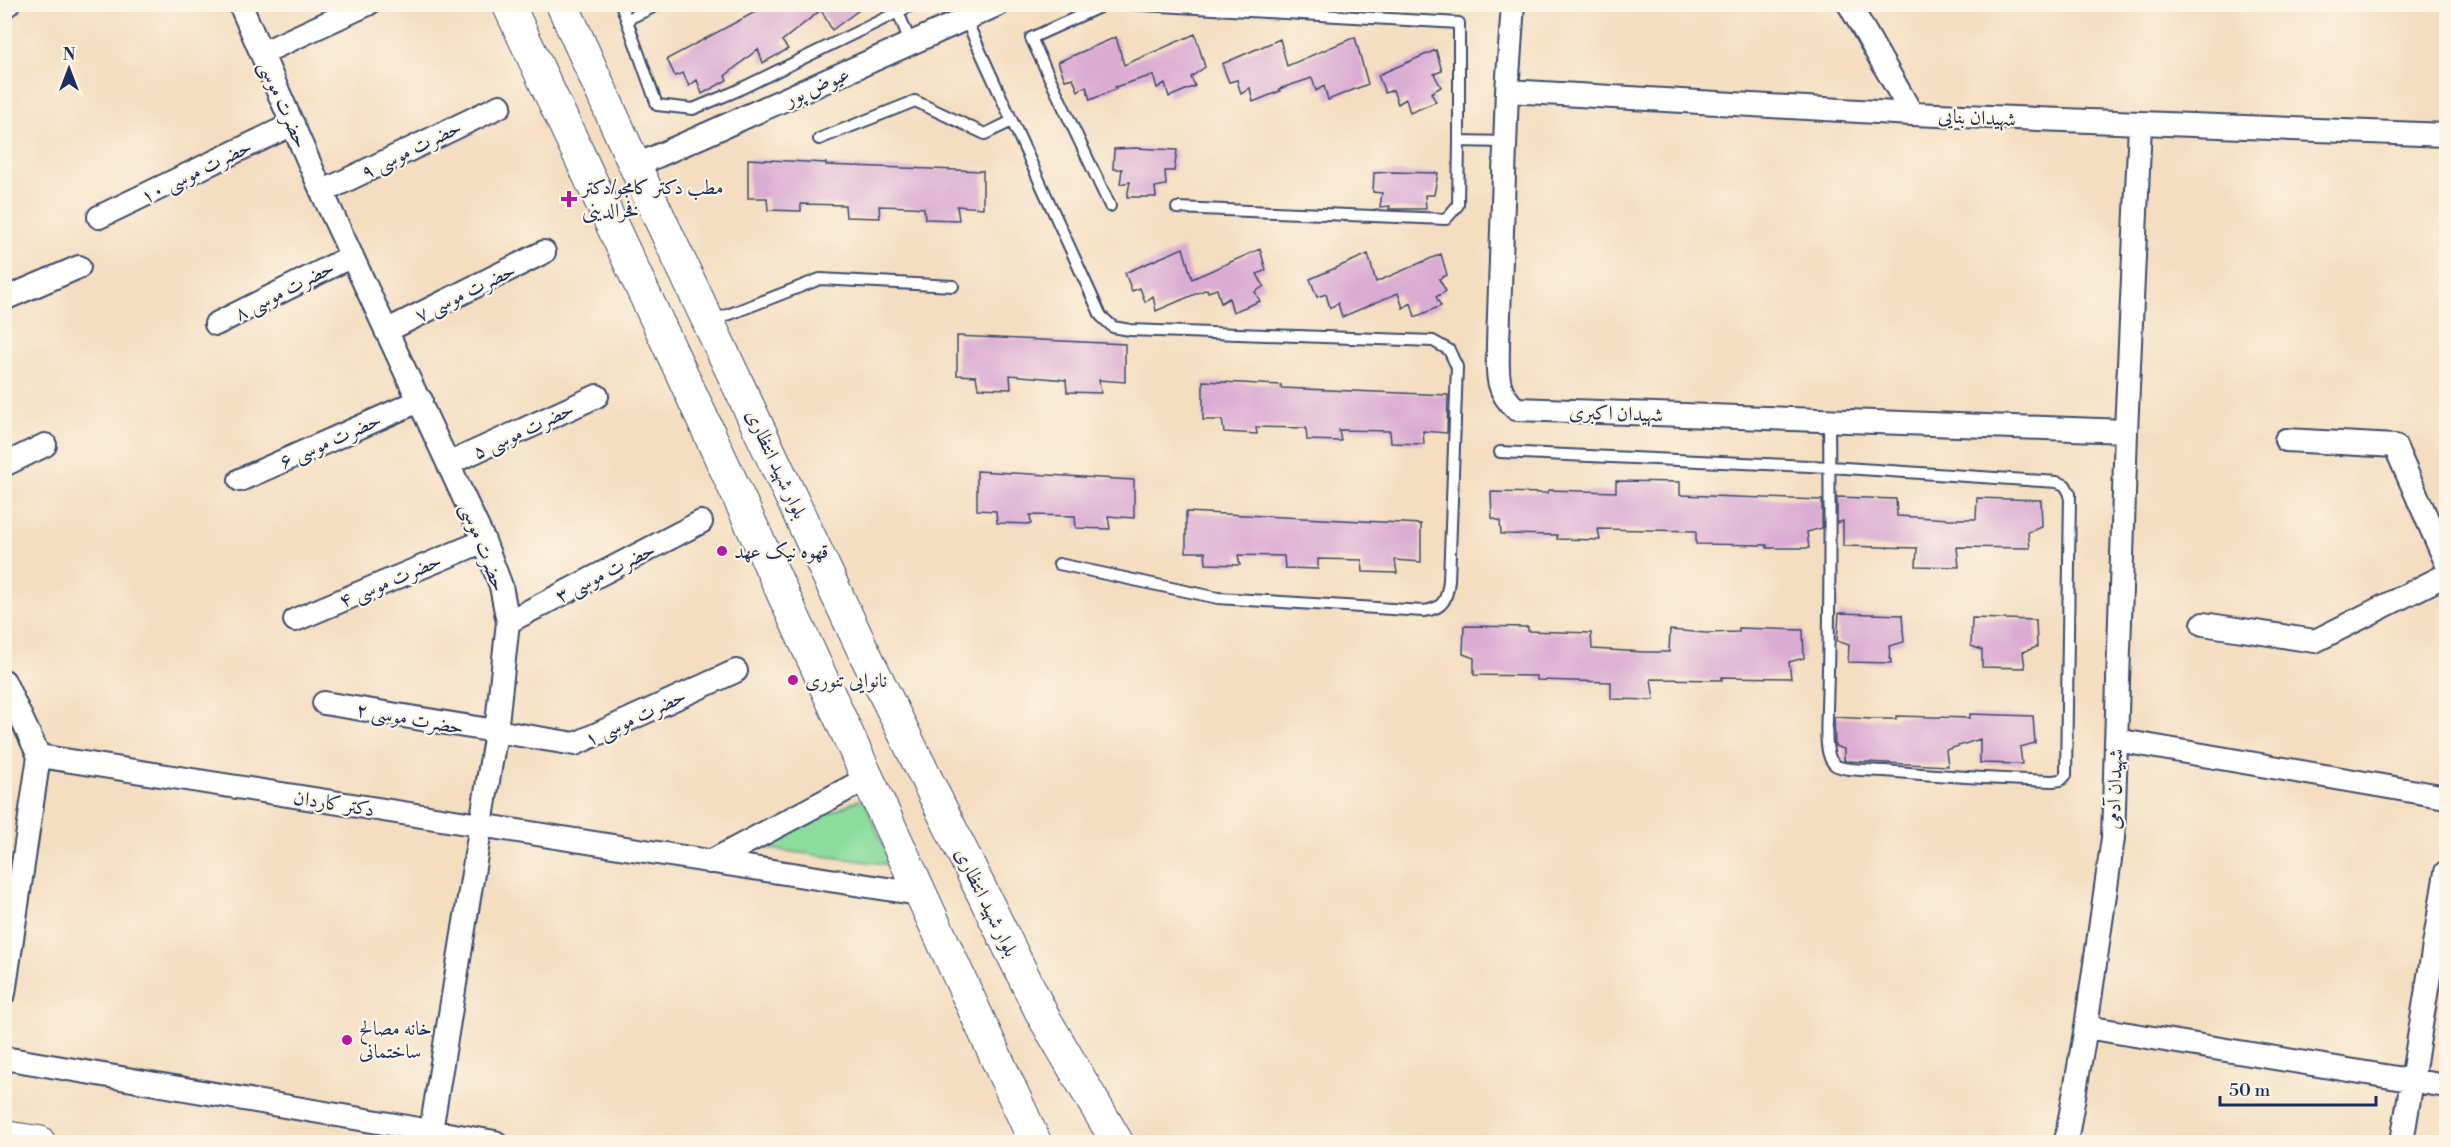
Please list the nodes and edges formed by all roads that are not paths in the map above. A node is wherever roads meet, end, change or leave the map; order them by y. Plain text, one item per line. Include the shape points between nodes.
1 (240, 4) edge
2 (368, 4) edge
3 (508, 4) edge
4 (562, 4) edge
5 (621, 4) edge
6 (660, 4) edge
7 (914, 4) edge
8 (999, 4) edge
9 (1106, 4) edge
10 (1126, 4) edge
11 (1513, 4) edge
12 (1849, 4) edge
13 (898, 12) junction
14 (628, 19) junction
15 (966, 20) junction
16 (911, 44) junction
17 (262, 53) junction
18 (1507, 92) junction
19 (500, 106) dead end
20 (1912, 114) junction
21 (1012, 121) junction
22 (293, 124) junction
23 (2140, 125) junction
24 (2446, 135) edge
25 (819, 139) dead end
26 (1459, 141) junction
27 (1505, 142) junction
28 (635, 166) junction
29 (322, 192) junction
30 (1110, 206) dead end
31 (1177, 208) dead end
32 (99, 218) dead end
33 (544, 252) dead end
34 (352, 256) junction
35 (79, 267) dead end
36 (953, 286) dead end
37 (4, 299) edge
38 (710, 322) junction
39 (216, 324) dead end
40 (386, 331) junction
41 (597, 396) dead end
42 (421, 400) junction
43 (1829, 421) junction
44 (2126, 431) junction
45 (2286, 440) dead end
46 (45, 445) dead end
47 (1500, 452) dead end
48 (450, 463) junction
49 (4, 465) edge
50 (1830, 467) junction
51 (240, 480) dead end
52 (701, 522) dead end
53 (484, 541) junction
54 (2446, 562) edge
55 (1059, 564) dead end
56 (2446, 575) edge
57 (295, 620) dead end
58 (508, 622) junction
59 (2203, 624) dead end
60 (863, 650) junction
61 (736, 671) dead end
62 (818, 672) junction
63 (4, 681) edge
64 (324, 703) dead end
65 (496, 732) junction
66 (2116, 740) junction
67 (39, 756) junction
68 (868, 778) junction
69 (2446, 797) edge
70 (479, 826) junction
71 (710, 862) junction
72 (2446, 872) edge
73 (919, 894) junction
74 (4, 993) edge
75 (2086, 1027) junction
76 (4, 1058) edge
77 (2413, 1080) junction
78 (2446, 1086) edge
79 (431, 1131) junction
80 (4, 1137) edge
81 (39, 1143) edge
82 (495, 1143) edge
83 (1035, 1143) edge
84 (1117, 1143) edge
85 (2066, 1143) edge
86 (2402, 1143) edge

1 - 17 street, حضرت موسی
2 - 17 street
3 - 62 main road
4 - 28 main road, بلوار شهید انتظاری
5 - 14 lane
6 - 14 lane
7 - 13 lane
8 - 15 street, عیوض پور
9 - 30 lane via 1031,38
10 - 26 lane via 1459,23
11 - 18 street, شهیدان اکبری
12 - 20 street
13 - 14 lane via 693,109 657,105
13 - 16 lane
15 - 16 street, عیوض پور
15 - 21 lane
16 - 28 street, عیوض پور
17 - 22 street, حضرت موسی
18 - 20 street, شهیدان بنایی
18 - 27 street, شهیدان اکبری
19 - 29 street, حضرت موسی ۹
20 - 23 street, شهیدان بنایی
21 - 25 lane via 985,134 915,101
21 - 55 lane via 1101,316 1113,327 1433,341 1449,350 1457,367 1449,580 1447,598 1440,607 1423,611 1218,598
22 - 29 street, حضرت موسی
22 - 32 street, حضرت موسی ۱۰
23 - 24 street, شهیدان بنایی
23 - 44 street, شهیدان آدمی
26 - 27 lane
26 - 31 lane via 1458,205 1446,219
27 - 43 street, شهیدان اکبری via 1498,343 1498,384 1504,399 1516,409
28 - 38 main road, بلوار شهید انتظاری
29 - 34 street, حضرت موسی
33 - 40 street, حضرت موسی ۷
34 - 39 street, حضرت موسی ۸
34 - 40 street, حضرت موسی
35 - 37 street
36 - 38 lane via 820,279
38 - 60 main road, بلوار شهید انتظاری
40 - 42 street, حضرت موسی
41 - 48 street, حضرت موسی ۵
42 - 48 street, حضرت موسی
42 - 51 street, حضرت موسی ۶
43 - 44 street, شهیدان اکبری
43 - 50 lane
44 - 66 street, شهیدان آدمی
45 - 54 street via 2395,446
46 - 49 street
47 - 50 lane
48 - 53 street, حضرت موسی
50 - 50 lane via 1827,736 1834,764 1973,778 2061,780 2066,775 2069,582 2070,494 2065,485
52 - 58 street, حضرت موسی ۳
53 - 57 street, حضرت موسی ۴
53 - 58 street, حضرت موسی via 501,586
56 - 59 street via 2315,640
58 - 65 street, حضرت موسی
60 - 62 main road
60 - 84 main road, بلوار شهید انتظاری via 1043,1016
61 - 65 street, حضرت موسی ۱ via 575,744
62 - 68 main road
63 - 67 street
64 - 65 street, حضرت موسی ۲
65 - 70 street, حضرت موسی
66 - 69 street
66 - 75 street, شهیدان آدمی via 2113,838
67 - 70 street, دکتر کاردان
67 - 74 street
68 - 71 street
68 - 73 main road
70 - 71 street, دکتر کاردان
70 - 79 street, حضرت موسی
71 - 73 street, دکتر کاردان
72 - 77 street
73 - 83 main road
75 - 77 street
75 - 85 street, شهیدان آدمی
76 - 79 street
77 - 78 street
77 - 86 street
79 - 82 street
80 - 81 main road

